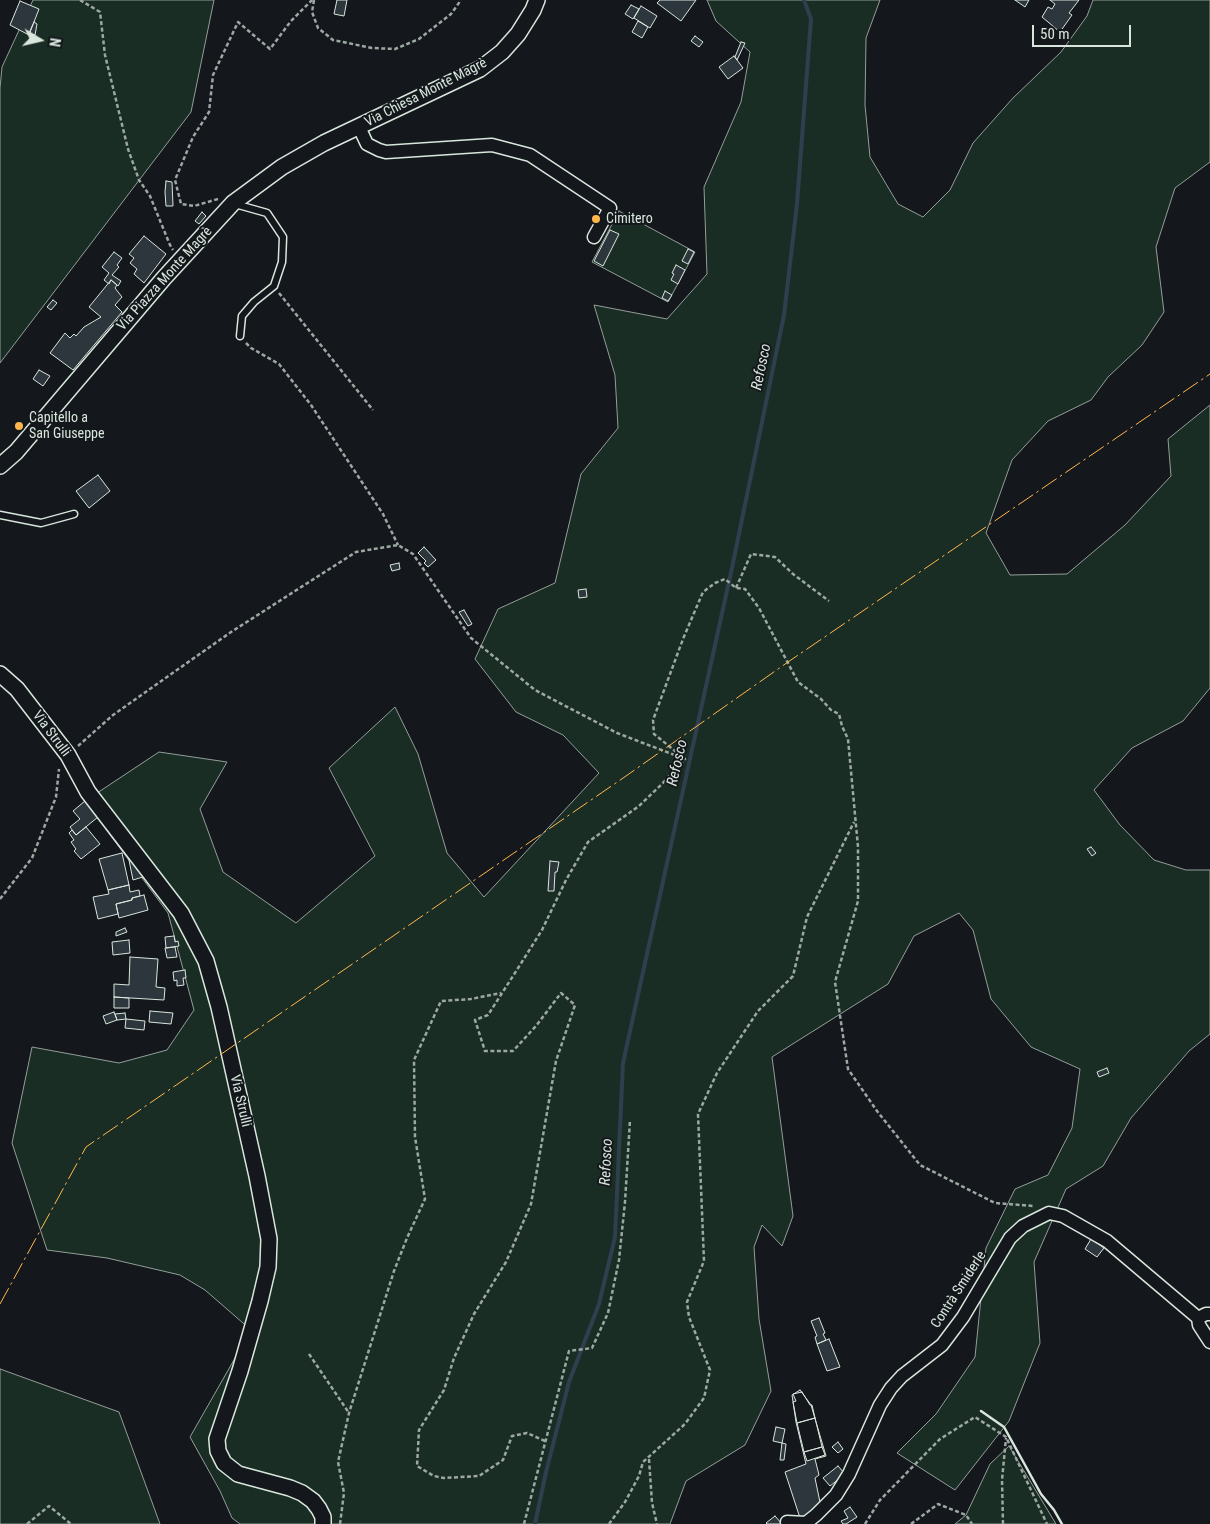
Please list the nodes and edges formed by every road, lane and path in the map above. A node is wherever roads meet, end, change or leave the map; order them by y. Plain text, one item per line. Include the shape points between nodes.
1 (80, 0) edge
2 (313, 0) edge
3 (461, 0) edge
4 (537, 0) edge
5 (359, 127) junction
6 (234, 203) junction
7 (594, 237) dead end
8 (180, 260) junction
9 (274, 286) junction
10 (240, 336) joint
11 (374, 410) dead end
12 (0, 466) edge
13 (74, 514) dead end
14 (0, 515) edge
15 (398, 545) junction
16 (736, 588) junction
17 (828, 601) dead end
18 (0, 674) edge
19 (68, 755) junction
20 (684, 759) junction
21 (59, 772) dead end
22 (855, 821) junction
23 (0, 899) edge
24 (502, 993) junction
25 (630, 1120) dead end
26 (1041, 1207) dead end
27 (1204, 1316) edge
28 (1210, 1342) edge
29 (309, 1354) dead end
30 (349, 1413) junction
31 (1006, 1437) junction
32 (545, 1441) junction
33 (649, 1458) junction
34 (787, 1522) dead end
35 (27, 1524) edge
36 (71, 1524) edge
37 (322, 1524) edge
38 (340, 1524) edge
39 (524, 1524) edge
40 (609, 1524) edge
41 (656, 1524) edge
42 (865, 1524) edge
43 (911, 1524) edge
44 (972, 1524) edge
45 (1003, 1524) edge
46 (1047, 1524) edge

1 - 8 path via 100,12 105,55 128,149 139,180
2 - 3 path via 312,12 318,28 332,40 395,49 419,39 451,14
2 - 6 path via 291,21 270,49 238,22 213,75 209,112 193,137 175,180 181,204 194,206 219,199
4 - 5 street, Via Chiesa Monte Magrè via 518,34 480,69
5 - 6 street, Via Piazza Monte Magrè via 282,167
5 - 7 street, Via Chiesa Monte Magrè via 368,144 386,152 492,145 530,155 610,208
6 - 8 street, Via Piazza Monte Magrè
6 - 9 lane via 266,213 283,236 282,262
8 - 12 street, Via Piazza Monte Magrè via 16,452
9 - 10 lane via 242,316
9 - 11 path
10 - 15 path via 251,348 279,364 310,405 383,514
13 - 14 lane via 40,523
15 - 19 path via 356,552 231,632 113,715
15 - 20 path via 412,554 471,638 535,690 617,733
16 - 17 path via 751,554 775,557
16 - 20 path via 725,578 704,592 652,720 654,734
16 - 22 path via 745,589 759,608 798,682 839,714 848,739
18 - 19 street, Via Strulli via 17,689
19 - 37 street, Via Strulli via 88,792 181,913 206,961 257,1176 269,1239 268,1266 240,1371 217,1439 218,1451 229,1468 238,1474 302,1493 319,1509
20 - 24 path via 639,806 588,842 542,930
21 - 23 path via 56,797 32,858
22 - 26 path via 858,901 835,982 848,1069 877,1112 920,1165 994,1204
22 - 33 path via 807,917 793,976 758,1012 717,1073 698,1114 704,1261 687,1302 689,1317 710,1370 704,1398 685,1424
24 - 30 path via 441,1001 414,1060 415,1137 425,1199 394,1271
24 - 32 path via 488,1015 475,1020 485,1051 513,1051 561,993 575,1005 556,1061 531,1204 506,1262 474,1314 444,1390 419,1430 417,1466 444,1478 479,1476 503,1460 512,1436 527,1432
25 - 32 path via 619,1260 608,1312 592,1348 569,1351
27 - 28 street via 1199,1325
27 - 34 street, Contrà Smiderle via 1106,1241 1063,1216 1049,1213 1023,1226 1010,1238 963,1317 942,1344 891,1388 836,1495 806,1523
29 - 30 path
30 - 38 path via 338,1462 344,1493
31 - 42 path via 975,1417 947,1434 880,1500
31 - 45 path via 1002,1480
31 - 46 path
32 - 39 path
33 - 40 path via 643,1462 625,1502
33 - 41 path
35 - 36 path via 49,1506
43 - 44 path via 938,1504 966,1515

